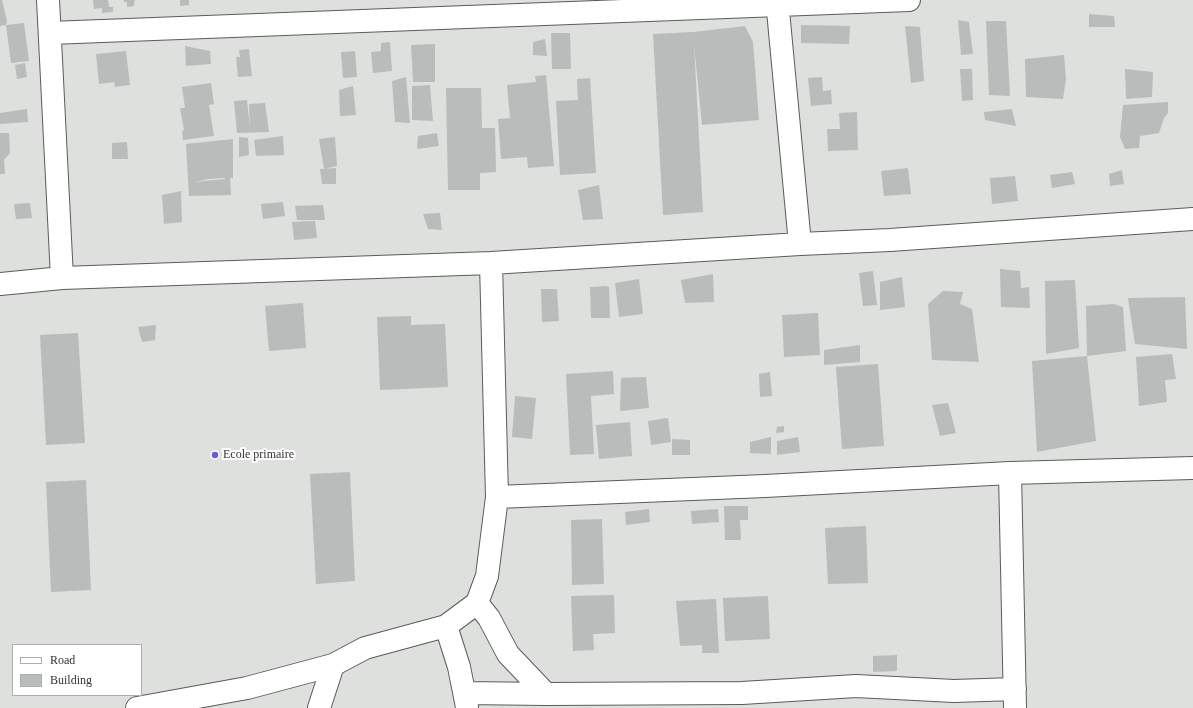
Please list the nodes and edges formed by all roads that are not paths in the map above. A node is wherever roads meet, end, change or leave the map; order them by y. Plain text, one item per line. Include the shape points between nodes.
1 (48, 0) edge
2 (908, 0) edge
3 (777, 2) edge
4 (50, 33) junction
5 (1193, 219) edge
6 (800, 244) junction
7 (491, 263) junction
8 (62, 278) junction
9 (0, 284) edge
10 (1193, 468) edge
11 (1010, 473) junction
12 (497, 497) junction
13 (477, 603) junction
14 (446, 626) junction
15 (333, 665) junction
16 (275, 680) junction
17 (546, 694) junction
18 (1015, 698) edge
19 (466, 701) edge
20 (137, 708) edge
21 (226, 708) edge
22 (319, 708) edge

1 - 4 street
2 - 3 street
3 - 4 street
3 - 6 street
4 - 8 street
5 - 6 street
6 - 7 street
7 - 8 street
7 - 12 street
8 - 9 street
10 - 11 street
11 - 12 street
11 - 18 street
12 - 13 street via 487,576
13 - 14 street
13 - 17 street via 489,618 508,654
14 - 15 street via 364,648
14 - 19 street
15 - 16 street
15 - 22 street
16 - 20 street via 247,688
16 - 21 street
17 - 18 street via 742,693 856,686 954,691
17 - 19 street

